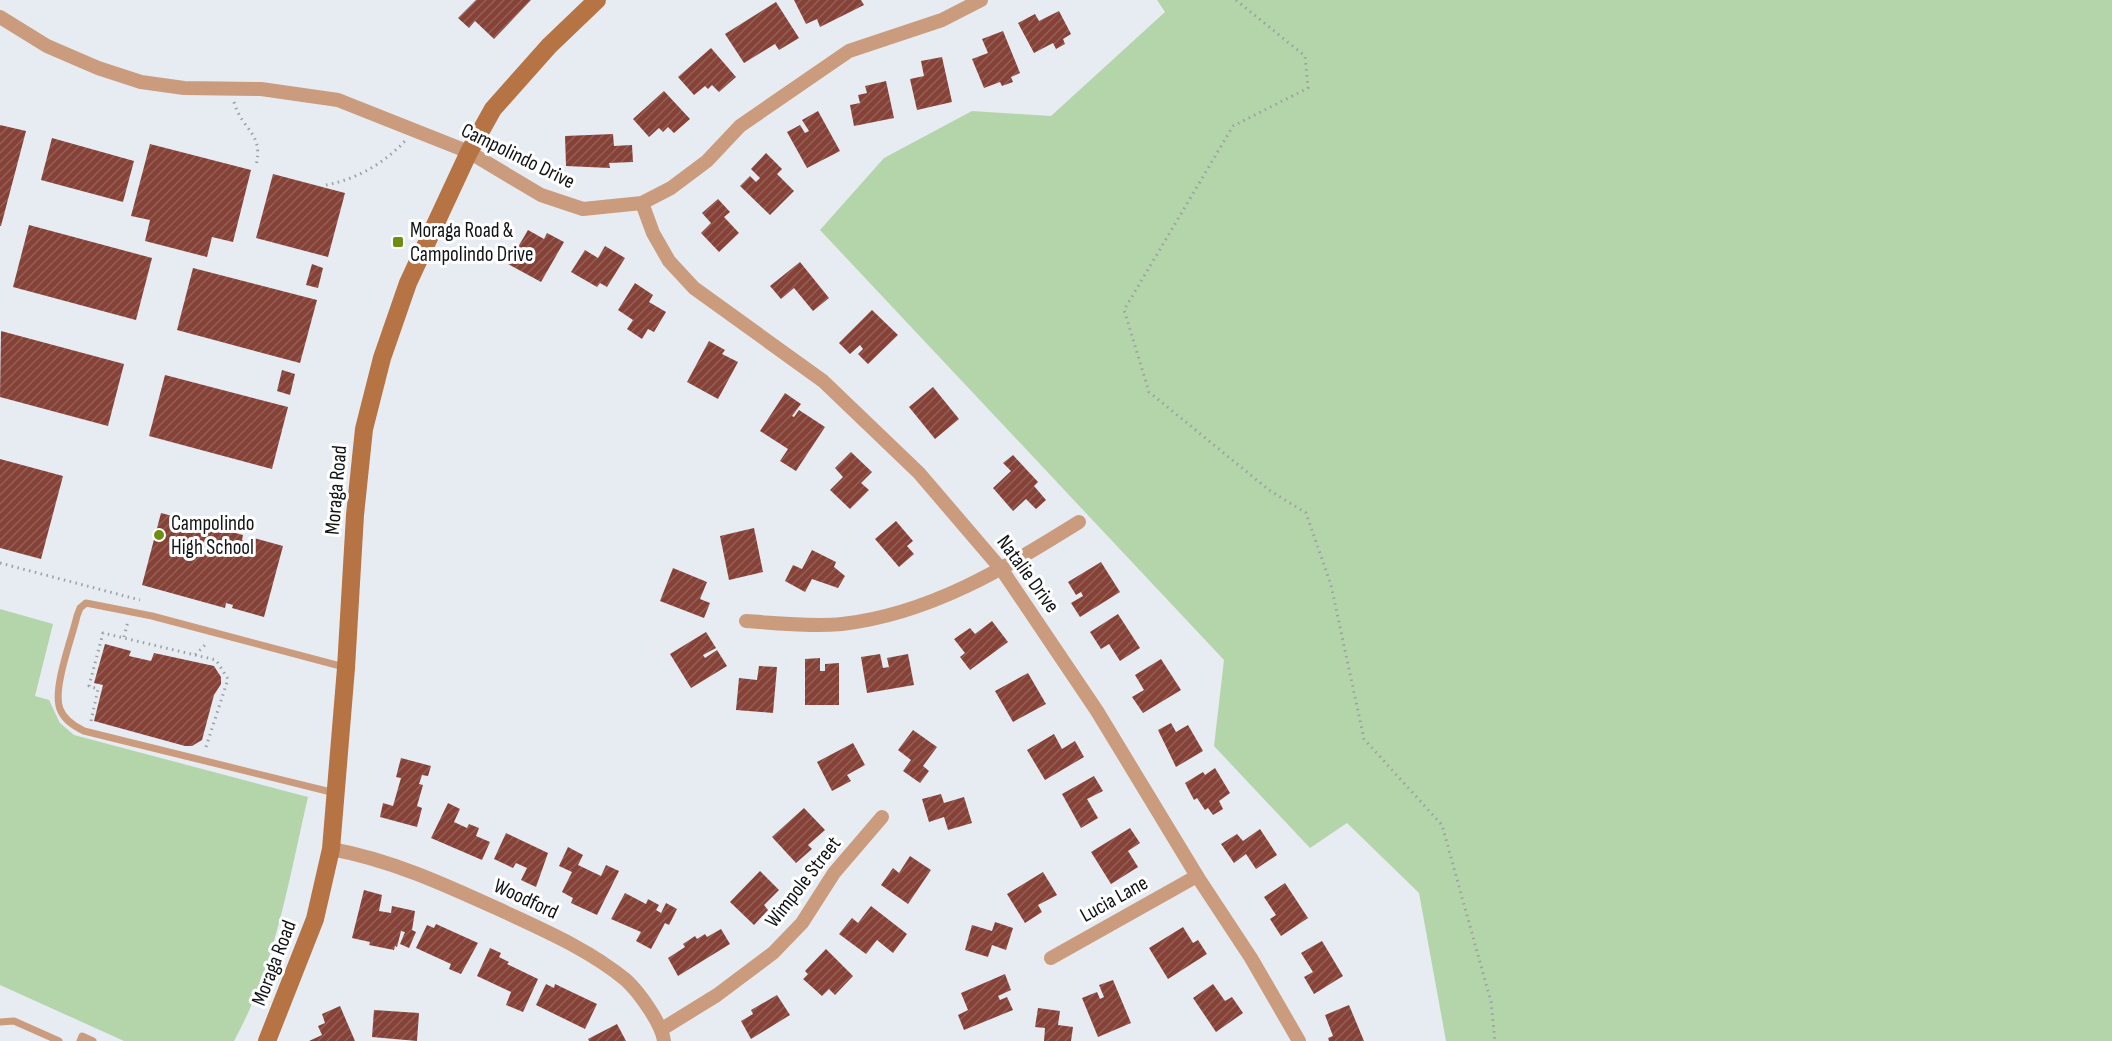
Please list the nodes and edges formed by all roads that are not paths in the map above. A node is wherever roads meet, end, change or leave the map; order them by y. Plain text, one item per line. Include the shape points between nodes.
1 (597, 0) edge
2 (981, 0) edge
3 (0, 17) edge
4 (469, 152) junction
5 (642, 203) junction
6 (1079, 522) dead end
7 (1002, 570) junction
8 (746, 621) dead end
9 (346, 668) junction
10 (336, 794) junction
11 (882, 817) dead end
12 (331, 849) junction
13 (1197, 876) junction
14 (1051, 958) dead end
15 (0, 1022) edge
16 (663, 1035) edge
17 (59, 1041) edge
18 (80, 1041) edge
19 (93, 1041) edge
20 (267, 1041) edge
21 (1299, 1041) edge

1 - 4 main road, Moraga Road via 493,109
2 - 5 street, Campolindo Drive via 942,20 849,51 740,126 707,161 671,188
3 - 4 street, Campolindo Drive via 48,46 141,82 184,88 261,89 338,100
4 - 5 street, Campolindo Drive via 559,203 583,209
4 - 9 main road, Moraga Road via 408,283 381,358 364,429
5 - 7 street, Natalie Drive via 669,261 694,288 823,381 920,473
6 - 7 street
7 - 8 street via 917,609 878,618 842,624
7 - 13 street, Natalie Drive via 1097,711
9 - 10 main road, Moraga Road
9 - 10 lane via 152,616 86,603 77,616 58,693 59,707 69,721 84,731
10 - 12 main road, Moraga Road
11 - 16 street, Wimpole Street via 834,873 802,923 773,953
12 - 16 street, Woodford via 398,867 561,939 627,982
12 - 20 main road, Moraga Road via 315,919
13 - 14 street, Lucia Lane
13 - 21 street, Natalie Drive
15 - 17 lane via 14,1021
18 - 19 lane via 82,1036

